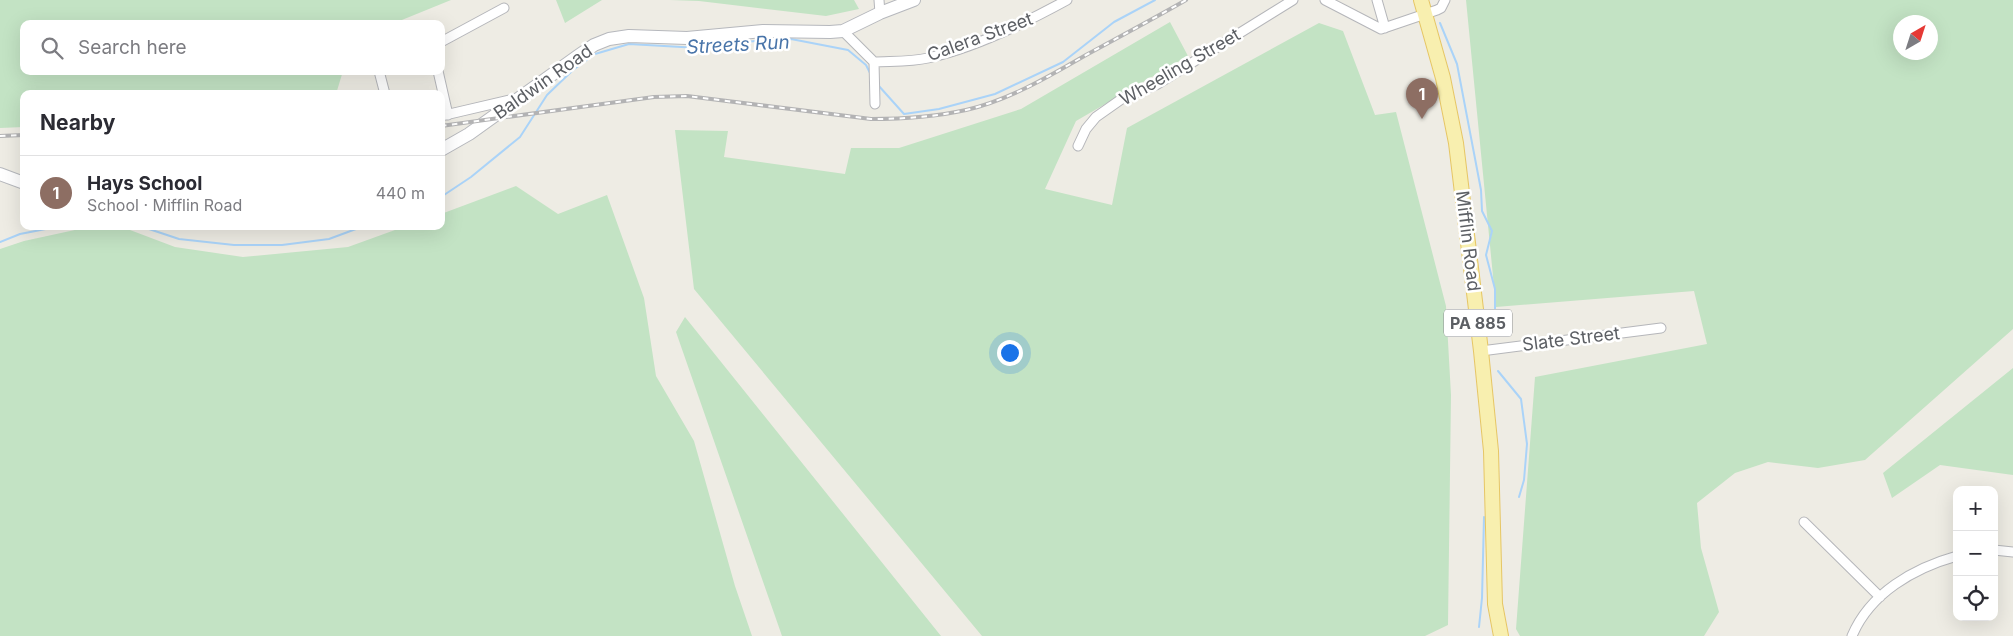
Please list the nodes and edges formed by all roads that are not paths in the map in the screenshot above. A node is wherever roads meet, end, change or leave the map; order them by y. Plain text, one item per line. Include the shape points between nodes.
1 (914, 0) edge
2 (1067, 0) edge
3 (1293, 0) edge
4 (1325, 0) edge
5 (1377, 0) edge
6 (1445, 0) edge
7 (1422, 4) edge
8 (879, 6) edge
9 (504, 8) dead end
10 (1385, 28) junction
11 (843, 30) junction
12 (445, 40) edge
13 (874, 62) junction
14 (380, 75) edge
15 (439, 75) edge
16 (384, 90) edge
17 (441, 90) edge
18 (519, 98) junction
19 (875, 104) dead end
20 (445, 116) edge
21 (1078, 146) dead end
22 (445, 148) edge
23 (0, 174) edge
24 (20, 182) edge
25 (1661, 328) dead end
26 (1482, 351) junction
27 (1804, 522) dead end
28 (1998, 550) edge
29 (2013, 552) edge
30 (1953, 557) edge
31 (1880, 598) junction
32 (1501, 636) edge
33 (1852, 636) edge

1 - 8 main road, Baldwin Road
2 - 13 street, Calera Street via 1027,22 927,59
3 - 21 street, Wheeling Street via 1156,85 1123,98 1096,117
4 - 10 street via 1381,29
5 - 10 street
6 - 7 street via 1441,8
7 - 10 street
7 - 26 main road, Mifflin Road / PA 885 via 1450,106
8 - 11 main road, Baldwin Road
9 - 12 street
11 - 13 street
11 - 18 main road, Baldwin Road via 763,30 687,38 629,36 609,39 594,45
13 - 19 street
14 - 16 street
15 - 17 street
18 - 20 street
18 - 22 main road, Baldwin Road via 470,134
23 - 24 main road
25 - 26 street, Slate Street
26 - 32 main road, Mifflin Road / PA 885 via 1491,451 1495,604
27 - 31 street
28 - 29 street
30 - 31 street via 1940,560 1897,582
31 - 33 street via 1872,604

